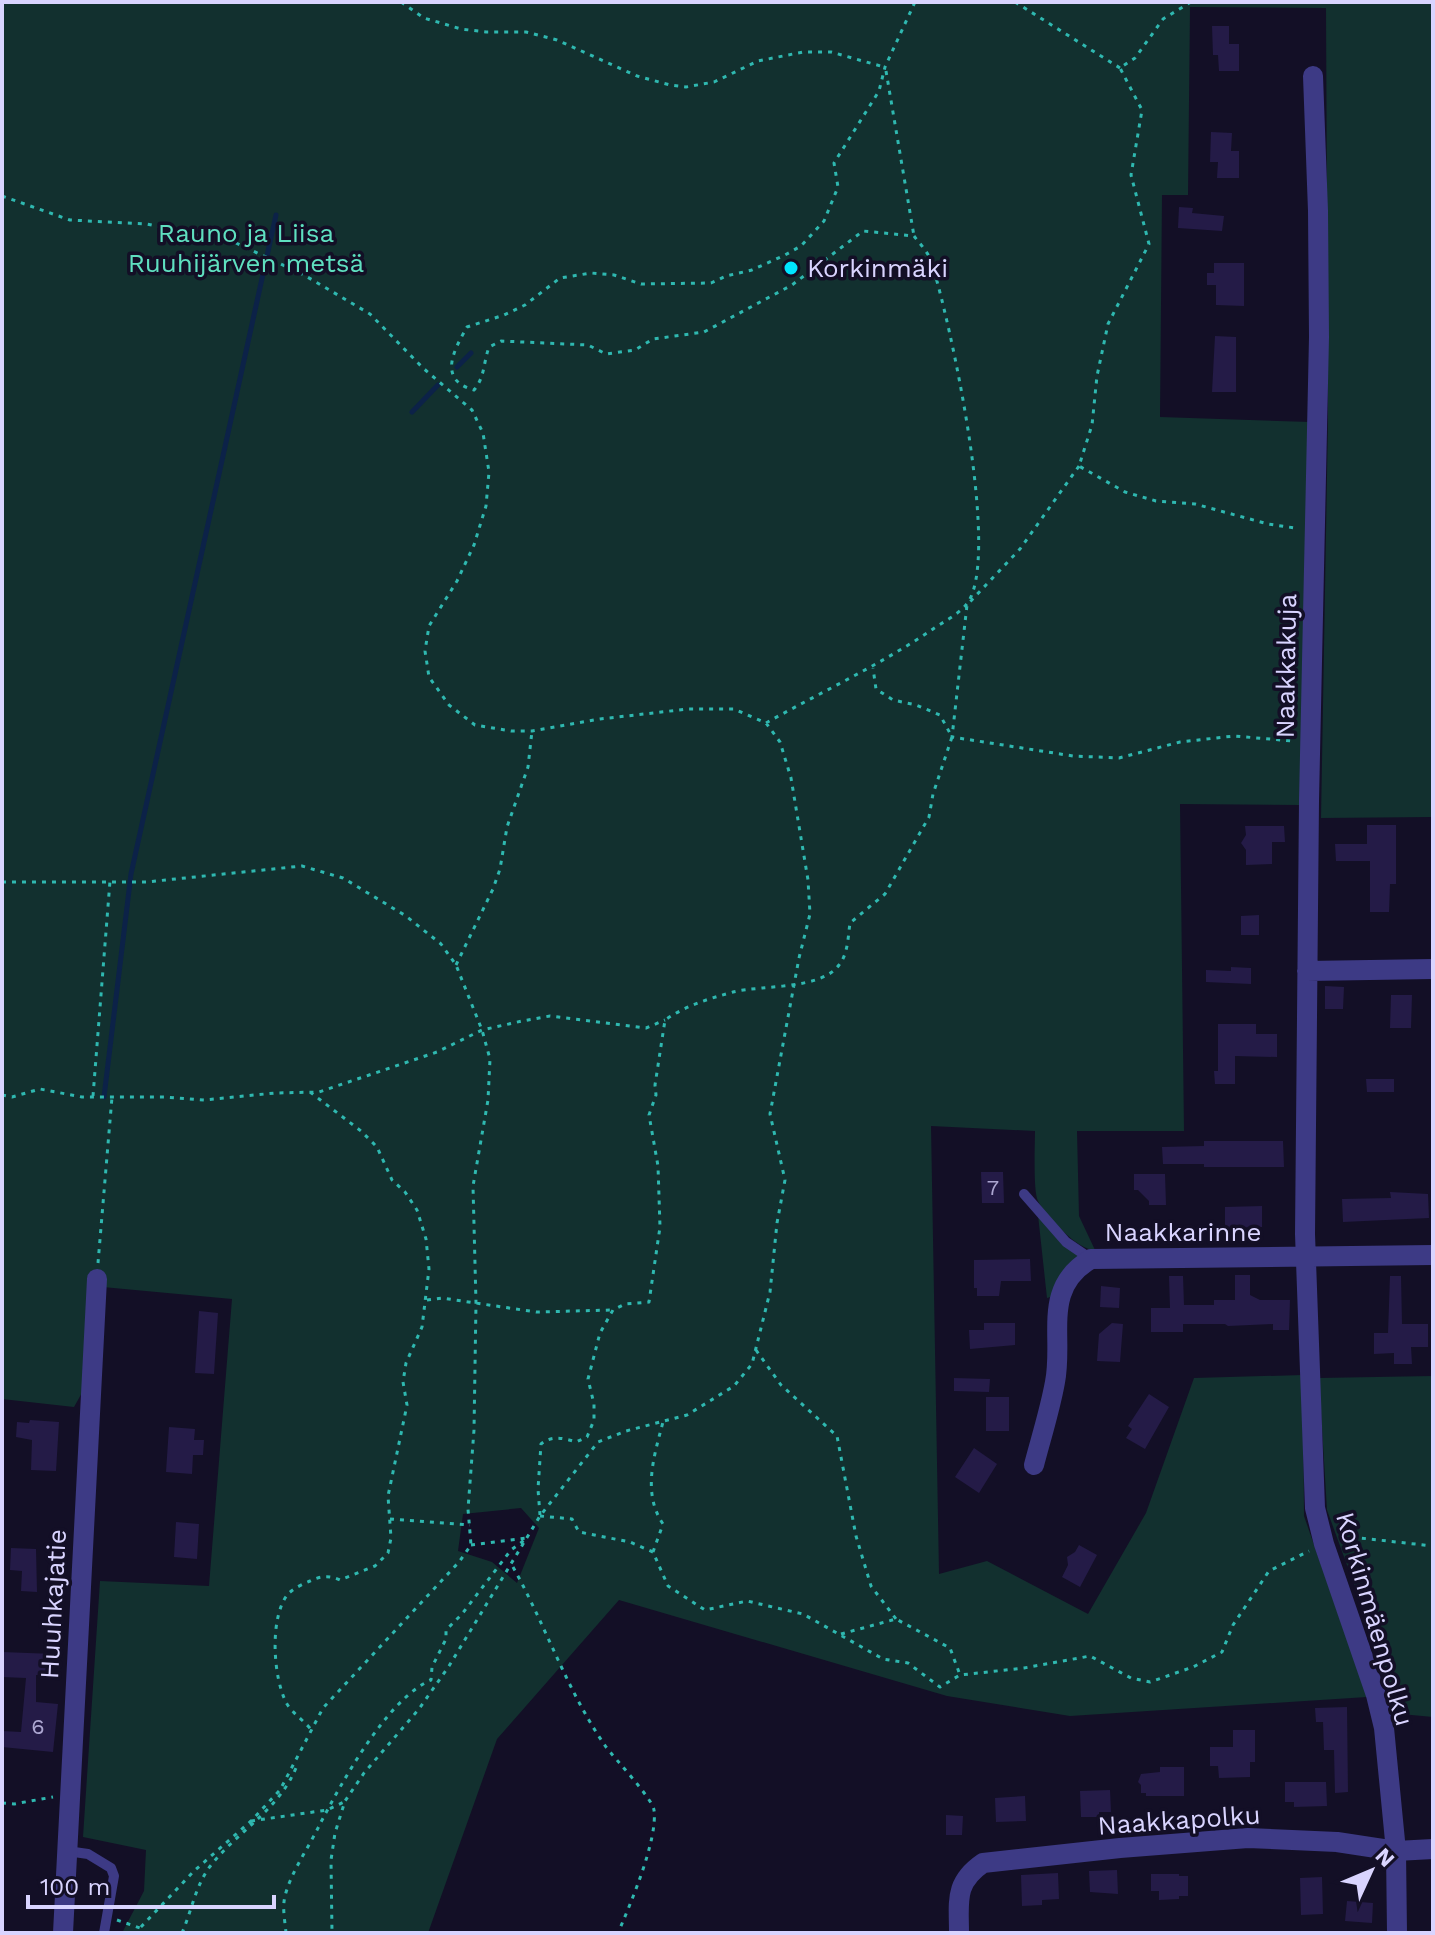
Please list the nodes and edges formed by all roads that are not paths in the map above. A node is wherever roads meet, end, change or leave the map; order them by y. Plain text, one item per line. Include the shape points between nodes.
1 (1313, 76) dead end
2 (1433, 969) edge
3 (1307, 971) junction
4 (1024, 1194) dead end
5 (1433, 1255) edge
6 (1306, 1258) junction
7 (1091, 1259) junction
8 (97, 1279) road end
9 (1034, 1465) dead end
10 (1433, 1849) edge
11 (67, 1851) junction
12 (1396, 1851) junction
13 (63, 1933) edge
14 (104, 1933) edge
15 (959, 1933) edge
16 (1397, 1933) edge

1 - 3 street, Naakkakuja via 1318,243
2 - 3 street
3 - 6 street, Naakkakuja
4 - 7 lane via 1066,1242
5 - 6 street, Naakkarinne
6 - 7 street, Naakkarinne
6 - 12 street, Korkinmäenpolku via 1315,1508 1384,1728
7 - 9 street, Naakkarinne via 1076,1267 1056,1316 1056,1378
8 - 11 street, Huuhkajatie
10 - 12 street, Naakkapolku
11 - 13 street, Huuhkajatie
11 - 14 lane via 88,1854 111,1868
12 - 15 street, Naakkapolku via 1248,1838 983,1863 968,1873 959,1891
12 - 16 street, Korkinmäenpolku

